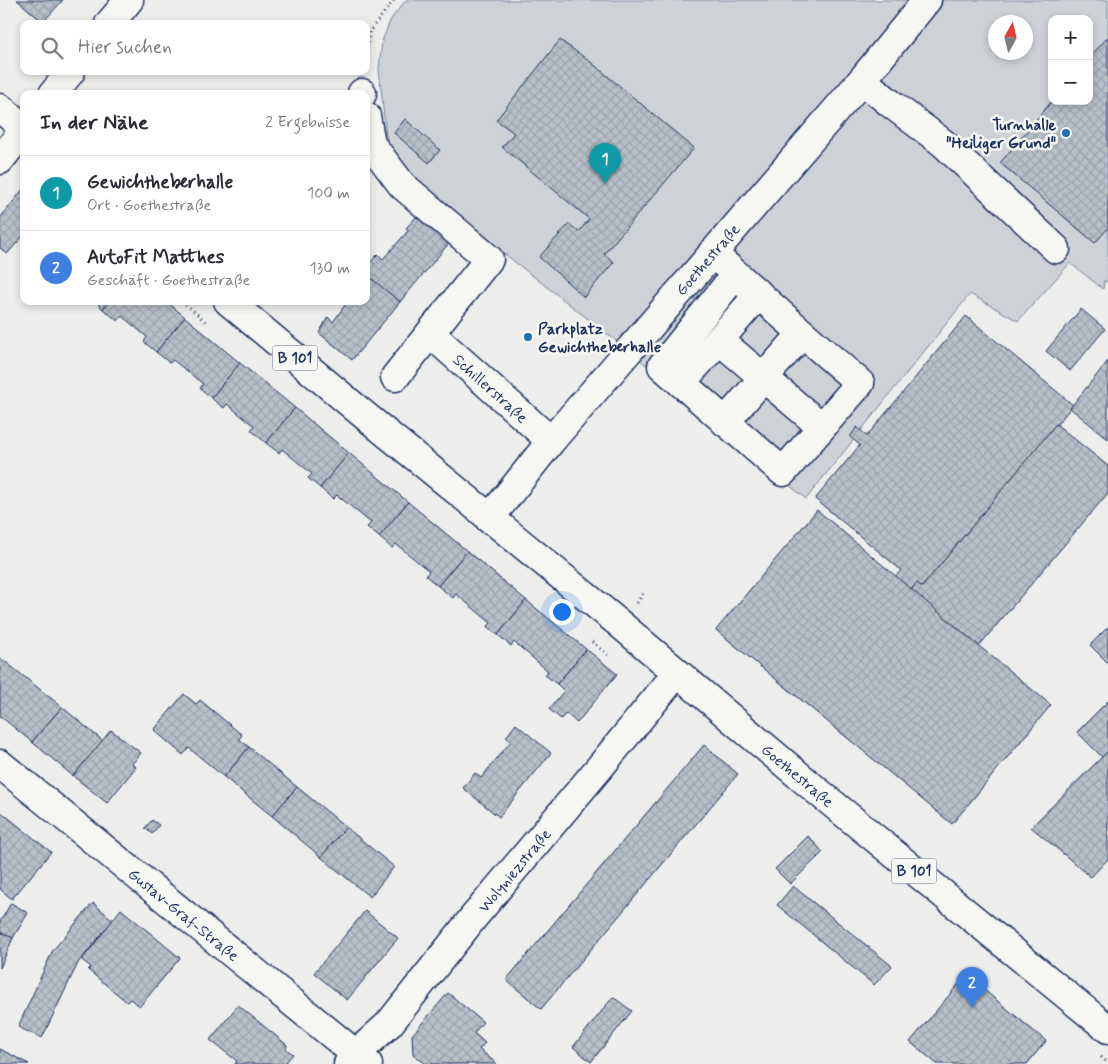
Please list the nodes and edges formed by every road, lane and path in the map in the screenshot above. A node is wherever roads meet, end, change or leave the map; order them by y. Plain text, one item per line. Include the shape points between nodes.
1 (129, 0) edge
2 (394, 0) edge
3 (927, 0) edge
4 (113, 20) edge
5 (370, 31) edge
6 (68, 75) edge
7 (862, 80) junction
8 (56, 90) edge
9 (0, 108) edge
10 (20, 126) edge
11 (20, 134) edge
12 (370, 138) edge
13 (0, 160) edge
14 (1056, 249) dead end
15 (712, 253) junction
16 (736, 274) junction
17 (759, 294) junction
18 (233, 305) edge
19 (430, 334) junction
20 (802, 334) junction
21 (720, 340) junction
22 (395, 377) dead end
23 (764, 377) junction
24 (681, 383) junction
25 (726, 422) junction
26 (822, 427) junction
27 (551, 441) junction
28 (490, 518) junction
29 (677, 672) junction
30 (0, 764) edge
31 (1108, 1029) edge
32 (357, 1061) edge

1 - 4 street
2 - 5 path
3 - 7 street, Goethestraße
6 - 8 street
7 - 14 street via 943,143
7 - 15 street, Goethestraße
9 - 10 street
11 - 13 street
12 - 19 street via 371,144 402,185 489,259
15 - 16 street
15 - 27 street, Goethestraße
16 - 17 street
16 - 24 street via 662,366
17 - 20 street
17 - 21 street
18 - 28 street, Goethestraße / B 101
19 - 22 street
19 - 27 street, Schillerstraße
20 - 23 street
20 - 26 street via 860,383
21 - 23 street
21 - 24 street
23 - 25 street
23 - 26 street
24 - 25 street
25 - 26 street via 783,472
27 - 28 street, Goethestraße
28 - 29 street, Goethestraße / B 101
29 - 31 street, Goethestraße / B 101
29 - 32 street, Wolyniezstraße
30 - 32 street, Gustav-Graf-Straße

